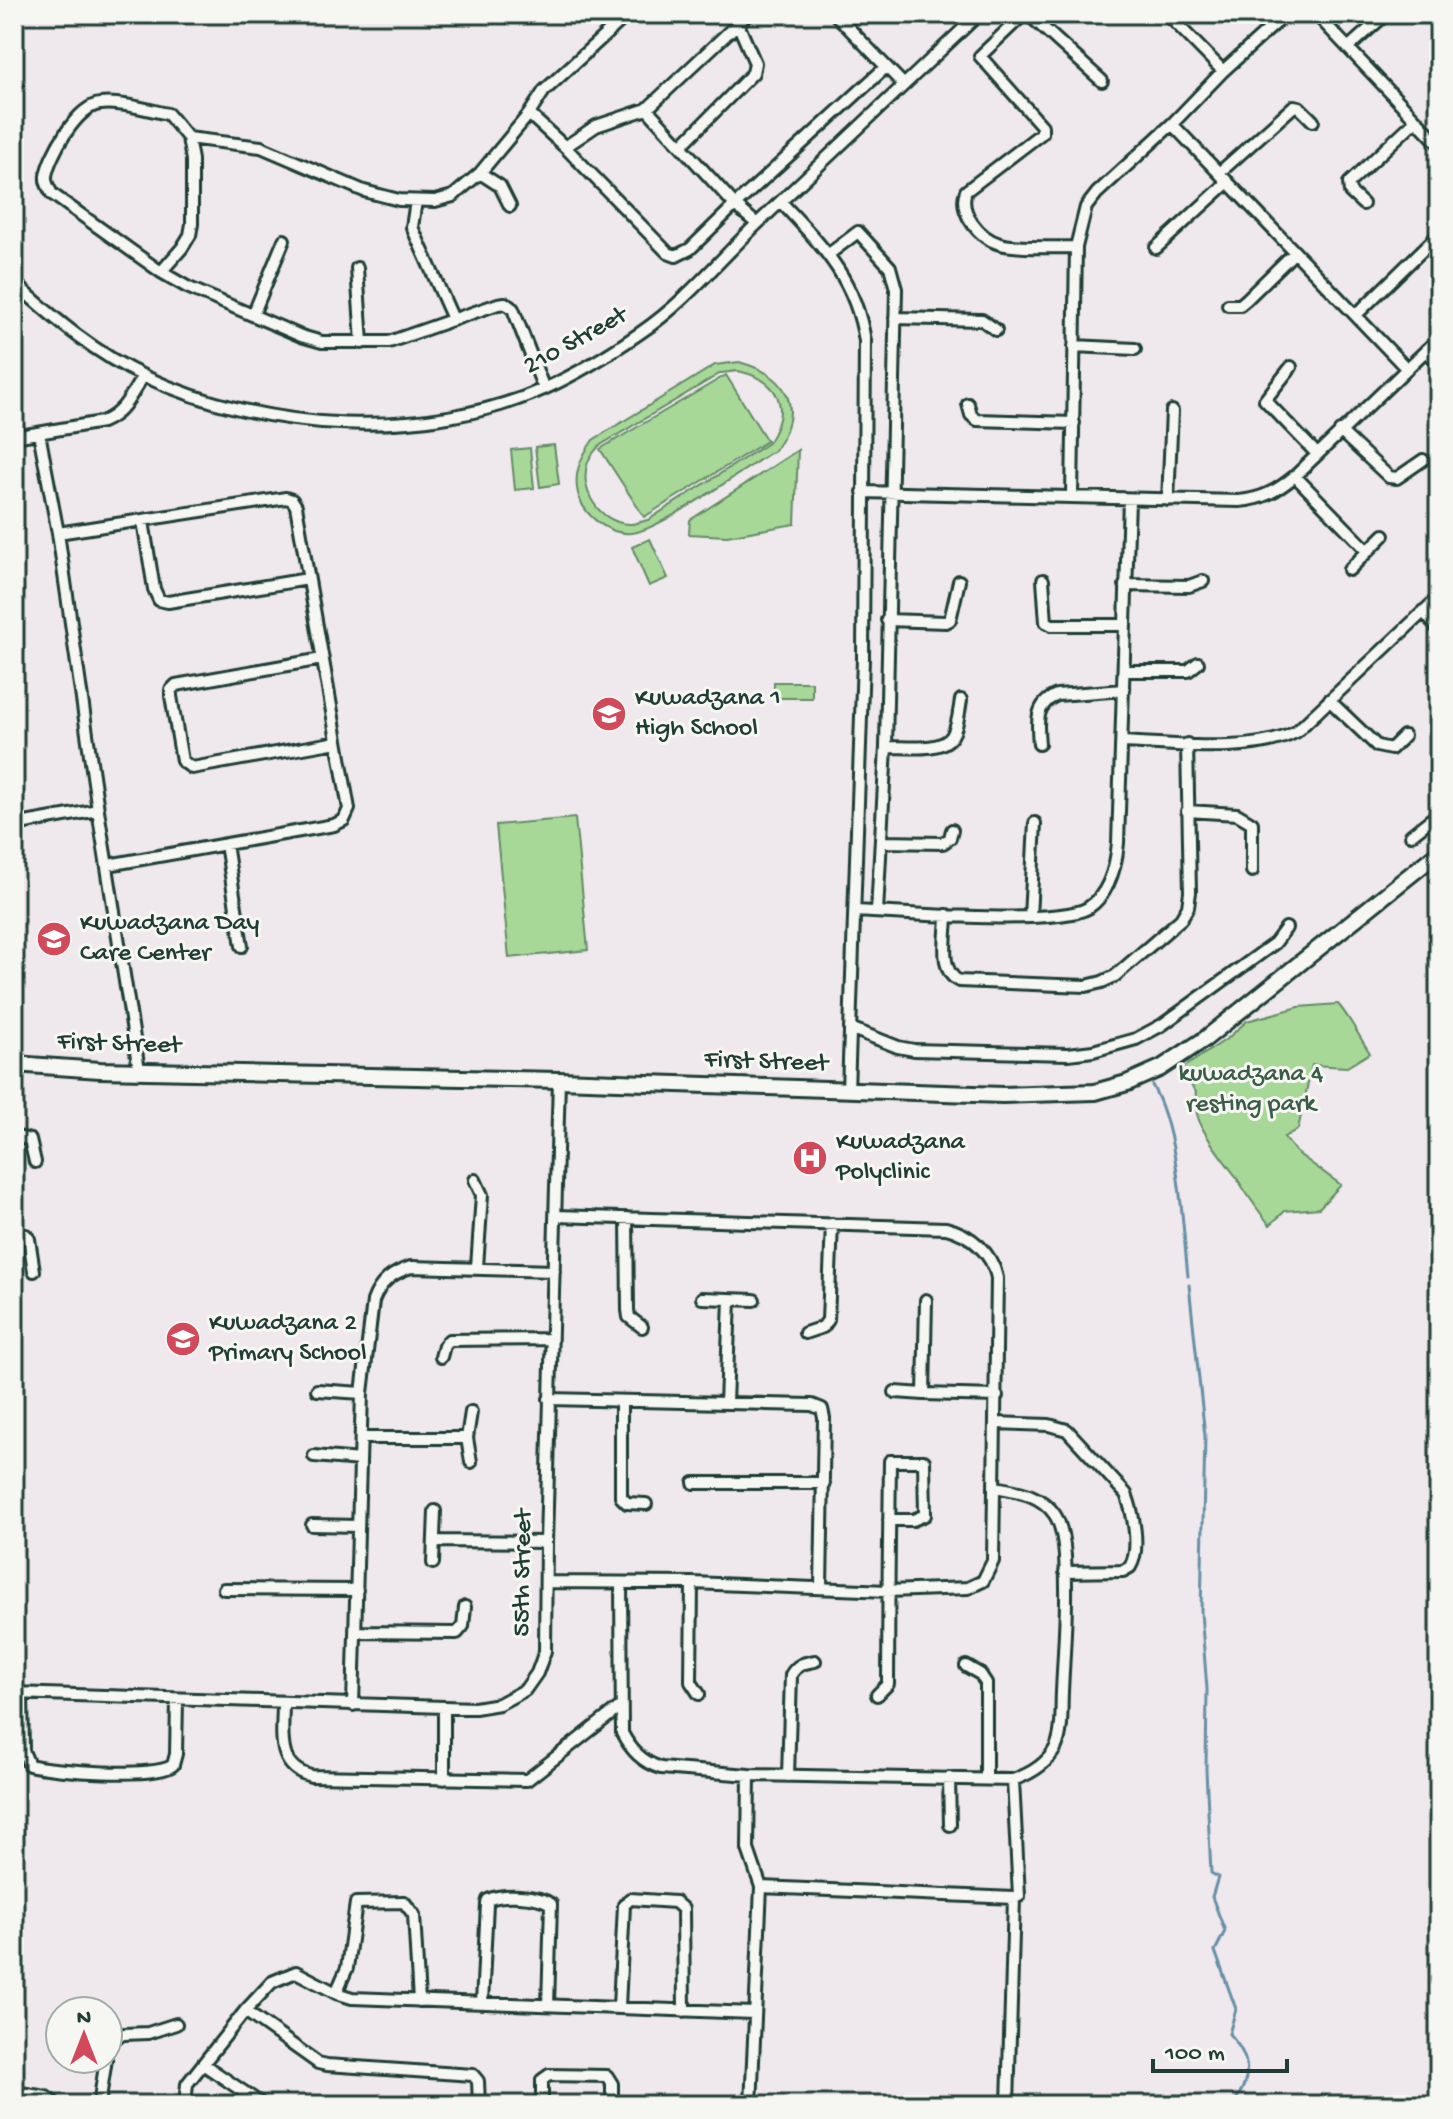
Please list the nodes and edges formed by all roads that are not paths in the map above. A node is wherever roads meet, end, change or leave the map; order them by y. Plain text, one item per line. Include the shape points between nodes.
1 (628, 14) edge
2 (748, 14) edge
3 (835, 14) edge
4 (979, 14) edge
5 (1026, 14) edge
6 (1167, 14) edge
7 (1286, 14) edge
8 (1316, 14) edge
9 (1386, 14) edge
10 (738, 24) junction
11 (1348, 48) junction
12 (886, 67) junction
13 (1223, 71) junction
14 (1102, 81) dead end
15 (904, 85) junction
16 (647, 109) junction
17 (529, 114) junction
18 (1416, 120) junction
19 (1313, 121) dead end
20 (1172, 124) junction
21 (188, 138) junction
22 (1439, 144) edge
23 (681, 146) junction
24 (565, 147) junction
25 (480, 173) junction
26 (1219, 173) junction
27 (1228, 182) junction
28 (416, 201) junction
29 (781, 202) junction
30 (1363, 204) dead end
31 (735, 205) junction
32 (510, 206) dead end
33 (757, 224) junction
34 (1439, 234) edge
35 (284, 240) dead end
36 (1076, 247) junction
37 (1156, 248) dead end
38 (1295, 252) junction
39 (829, 254) junction
40 (357, 268) dead end
41 (161, 272) junction
42 (14, 282) edge
43 (1228, 305) dead end
44 (253, 315) junction
45 (1356, 315) junction
46 (895, 318) junction
47 (453, 319) junction
48 (996, 330) dead end
49 (1439, 338) edge
50 (362, 343) junction
51 (1074, 346) junction
52 (1135, 349) dead end
53 (1426, 350) junction
54 (1439, 364) edge
55 (1291, 367) dead end
56 (1407, 369) junction
57 (143, 376) junction
58 (544, 389) junction
59 (968, 404) dead end
60 (14, 410) edge
61 (1172, 411) dead end
62 (1074, 423) junction
63 (1340, 431) junction
64 (39, 433) junction
65 (16, 436) edge
66 (1317, 454) junction
67 (1423, 460) dead end
68 (1295, 476) junction
69 (863, 492) junction
70 (890, 493) junction
71 (1072, 496) junction
72 (1129, 499) junction
73 (1168, 500) junction
74 (143, 521) junction
75 (58, 533) junction
76 (1384, 535) dead end
77 (1368, 551) junction
78 (1349, 570) dead end
79 (308, 579) junction
80 (1043, 580) dead end
81 (959, 581) dead end
82 (1203, 581) dead end
83 (1125, 585) junction
84 (1439, 597) edge
85 (1423, 611) junction
86 (887, 620) junction
87 (1124, 625) junction
88 (1439, 630) edge
89 (322, 659) junction
90 (1198, 663) dead end
91 (1124, 671) junction
92 (1124, 690) junction
93 (961, 700) dead end
94 (1329, 700) junction
95 (1404, 736) dead end
96 (337, 742) junction
97 (1122, 742) junction
98 (1039, 744) dead end
99 (1187, 744) junction
100 (886, 747) junction
101 (98, 810) junction
102 (1187, 811) junction
103 (1439, 813) edge
104 (1035, 823) dead end
105 (14, 825) edge
106 (952, 830) dead end
107 (1411, 835) dead end
108 (882, 842) junction
109 (226, 844) junction
110 (1439, 852) edge
111 (108, 865) junction
112 (1252, 871) dead end
113 (855, 911) junction
114 (877, 912) junction
115 (947, 915) junction
116 (1030, 917) junction
117 (1286, 928) dead end
118 (242, 946) dead end
119 (850, 1028) junction
120 (14, 1064) edge
121 (139, 1070) junction
122 (559, 1080) junction
123 (848, 1090) junction
124 (14, 1136) edge
125 (35, 1162) dead end
126 (475, 1180) dead end
127 (556, 1216) junction
128 (627, 1218) junction
129 (832, 1224) junction
130 (14, 1234) edge
131 (477, 1267) junction
132 (34, 1271) dead end
133 (554, 1271) junction
134 (702, 1298) dead end
135 (730, 1300) junction
136 (754, 1300) dead end
137 (926, 1300) dead end
138 (642, 1327) dead end
139 (805, 1333) dead end
140 (551, 1339) junction
141 (441, 1357) dead end
142 (317, 1390) dead end
143 (895, 1392) dead end
144 (362, 1393) junction
145 (924, 1394) junction
146 (997, 1396) junction
147 (549, 1399) junction
148 (621, 1401) junction
149 (726, 1403) junction
150 (471, 1412) dead end
151 (997, 1423) junction
152 (361, 1438) junction
153 (467, 1438) junction
154 (314, 1456) dead end
155 (360, 1460) junction
156 (471, 1462) dead end
157 (694, 1483) dead end
158 (824, 1483) junction
159 (995, 1487) junction
160 (646, 1504) dead end
161 (435, 1511) dead end
162 (889, 1520) junction
163 (312, 1525) dead end
164 (358, 1526) junction
165 (434, 1541) junction
166 (546, 1542) junction
167 (433, 1563) dead end
168 (1065, 1572) junction
169 (547, 1582) junction
170 (621, 1583) junction
171 (692, 1583) junction
172 (821, 1587) junction
173 (224, 1589) dead end
174 (357, 1590) junction
175 (888, 1591) junction
176 (465, 1607) dead end
177 (356, 1632) junction
178 (815, 1661) dead end
179 (966, 1666) dead end
180 (18, 1694) edge
181 (699, 1694) dead end
182 (877, 1695) dead end
183 (177, 1700) junction
184 (283, 1703) junction
185 (353, 1705) junction
186 (444, 1707) junction
187 (620, 1707) junction
188 (749, 1775) junction
189 (788, 1776) junction
190 (949, 1778) junction
191 (444, 1779) junction
192 (986, 1779) junction
193 (1013, 1780) junction
194 (950, 1825) dead end
195 (761, 1887) junction
196 (1014, 1898) junction
197 (336, 1993) junction
198 (419, 2001) junction
199 (482, 2003) junction
200 (548, 2005) junction
201 (619, 2007) junction
202 (245, 2011) junction
203 (684, 2011) junction
204 (754, 2013) junction
205 (176, 2024) dead end
206 (124, 2034) edge
207 (203, 2064) junction
208 (104, 2075) edge
209 (14, 2092) edge
210 (57, 2105) edge
211 (99, 2105) edge
212 (185, 2105) edge
213 (263, 2105) edge
214 (479, 2105) edge
215 (542, 2105) edge
216 (612, 2105) edge
217 (751, 2105) edge
218 (1008, 2105) edge

1 - 17 street via 544,91
2 - 10 street
3 - 12 street
4 - 15 street, 210 Street
5 - 14 street
5 - 36 street via 980,56 1031,112 1042,133 966,191 964,208 974,226 1000,244
6 - 13 street
7 - 13 street
8 - 11 street
9 - 11 street
10 - 16 street
10 - 23 street via 755,63 753,73
11 - 18 street
12 - 15 street
12 - 31 street
13 - 20 street
15 - 29 street, 210 Street
16 - 23 street
16 - 24 street via 596,126
17 - 24 street
17 - 25 street
18 - 22 street
18 - 30 street via 1349,183 1350,192
19 - 26 street via 1294,106
20 - 26 street
20 - 36 street via 1086,207
21 - 28 street via 261,147 364,191
21 - 41 street via 190,235
21 - 41 street via 168,114 98,103 66,131 46,174 52,194
23 - 31 street
24 - 31 street via 676,256
25 - 28 street via 453,196
25 - 32 street via 500,186
26 - 27 street
27 - 37 street
27 - 38 street
28 - 47 street via 412,227
29 - 33 street, 210 Street
29 - 39 street
31 - 33 street
33 - 58 street, 210 Street via 711,273 642,332
34 - 45 street
35 - 44 street
36 - 51 street
38 - 43 street via 1240,305
38 - 45 street
39 - 46 street via 858,232 890,267
39 - 69 street via 859,308 865,341
40 - 50 street
41 - 44 street
42 - 57 street, 210 Street via 77,336
44 - 50 street via 322,342
45 - 56 street
46 - 48 street via 982,320
46 - 70 street
47 - 50 street via 389,342
47 - 58 street via 498,304 513,309
49 - 53 street
51 - 52 street
51 - 62 street
53 - 54 street
53 - 56 street
55 - 66 street via 1265,400
56 - 63 street
57 - 58 street, 210 Street via 210,403 327,423 425,420
57 - 64 street via 114,417
59 - 62 street via 977,420
60 - 65 street
61 - 73 street
62 - 71 street
63 - 66 street
63 - 67 street via 1389,477 1397,478
64 - 65 street
64 - 75 street
66 - 68 street
68 - 73 street via 1257,499
68 - 77 street
69 - 70 street
69 - 113 street
70 - 71 street
70 - 86 street
71 - 72 street
72 - 73 street
72 - 83 street
74 - 75 street
74 - 79 street via 159,600
74 - 79 street via 292,500
75 - 101 street
76 - 77 street
77 - 78 street
79 - 89 street
80 - 87 street via 1046,622
81 - 86 street via 950,620
82 - 83 street via 1189,586
83 - 87 street
84 - 85 street
85 - 88 street
85 - 94 street
86 - 100 street
87 - 91 street
89 - 96 street
89 - 96 street via 176,685 171,690 182,761 192,768
90 - 91 street via 1188,671
91 - 92 street
92 - 97 street
92 - 98 street via 1047,699 1037,719
93 - 100 street via 954,734 947,742
94 - 95 street via 1377,746 1391,749
94 - 99 street via 1296,732 1272,742
96 - 109 street via 349,809 344,820
97 - 99 street
97 - 116 street via 1117,857 1105,889 1087,908 1074,913
99 - 102 street
100 - 108 street
101 - 105 street
101 - 111 street
102 - 112 street via 1237,814 1252,823
102 - 115 street via 1188,907 1181,919 1102,982 1086,986 954,979 946,966
103 - 107 street
104 - 116 street
106 - 108 street via 943,843
108 - 114 street
109 - 111 street
109 - 118 street
110 - 123 street, First Street via 1205,1039 1127,1083 1095,1092 1049,1095
111 - 121 street
113 - 114 street
113 - 119 street
114 - 115 street
115 - 116 street
117 - 119 street via 1275,943 1162,1025 1093,1051 914,1050
119 - 123 street
120 - 121 street, First Street
121 - 122 street, First Street
122 - 123 street, First Street
122 - 127 street, 55th Street
124 - 125 street via 30,1140
126 - 131 street via 482,1195
127 - 128 street
127 - 133 street, 55th Street
128 - 129 street
128 - 138 street via 628,1310
129 - 139 street via 828,1320
129 - 146 street via 946,1228 982,1249 997,1278
130 - 132 street via 29,1239
131 - 133 street
131 - 144 street via 411,1267 380,1285 373,1301
133 - 140 street, 55th Street
134 - 135 street
135 - 136 street
135 - 149 street
137 - 145 street
140 - 141 street via 449,1340
140 - 147 street, 55th Street
142 - 144 street
143 - 145 street
144 - 152 street
145 - 146 street
146 - 151 street
147 - 148 street
147 - 166 street, 55th Street
148 - 149 street
148 - 160 street via 621,1497 627,1503
149 - 158 street via 822,1409
150 - 153 street
151 - 159 street
151 - 168 street via 1067,1430 1126,1494 1135,1553 1130,1567
152 - 153 street
152 - 155 street
153 - 156 street
154 - 155 street
155 - 164 street
157 - 158 street
158 - 172 street
159 - 168 street via 1025,1493 1055,1515
159 - 175 street via 993,1561 983,1581 968,1588
161 - 165 street
162 - 162 street via 890,1461 924,1461 925,1515
162 - 175 street
163 - 164 street
164 - 174 street
165 - 166 street
165 - 167 street
166 - 169 street, 55th Street
168 - 193 street via 1059,1737 1046,1762
169 - 170 street
169 - 186 street, 55th Street via 545,1651 531,1683 499,1704
170 - 171 street
170 - 187 street
171 - 172 street
171 - 181 street via 691,1682
172 - 175 street
173 - 174 street
174 - 177 street
175 - 182 street via 888,1684
176 - 177 street via 457,1633
177 - 185 street
178 - 189 street via 795,1667 791,1675
179 - 192 street via 986,1683
180 - 183 street, 55th Street
180 - 183 street via 29,1765 113,1773 160,1771 173,1765
183 - 184 street, 55th Street
184 - 185 street, 55th Street
184 - 191 street via 284,1750 301,1773
185 - 186 street, 55th Street
186 - 191 street
187 - 188 street via 622,1733 651,1765
187 - 191 street via 527,1780
188 - 189 street
188 - 195 street via 748,1849
189 - 190 street
190 - 192 street
190 - 194 street
192 - 193 street
193 - 196 street via 1020,1894
195 - 196 street
195 - 204 street
196 - 218 street
197 - 198 street
197 - 198 street via 347,1968 356,1903 404,1902 414,1915
197 - 202 street via 296,1972 272,1982
198 - 199 street
199 - 200 street
199 - 200 street via 487,1904 496,1896 551,1904
200 - 201 street
201 - 203 street
201 - 203 street via 624,1905 630,1899 675,1902 683,1909
202 - 207 street
202 - 214 street via 318,2063 469,2073 477,2077
203 - 204 street
204 - 217 street
205 - 206 street
207 - 212 street via 187,2084
207 - 213 street
208 - 211 street
209 - 210 street via 46,2097
215 - 216 street via 542,2080 549,2075 607,2076

